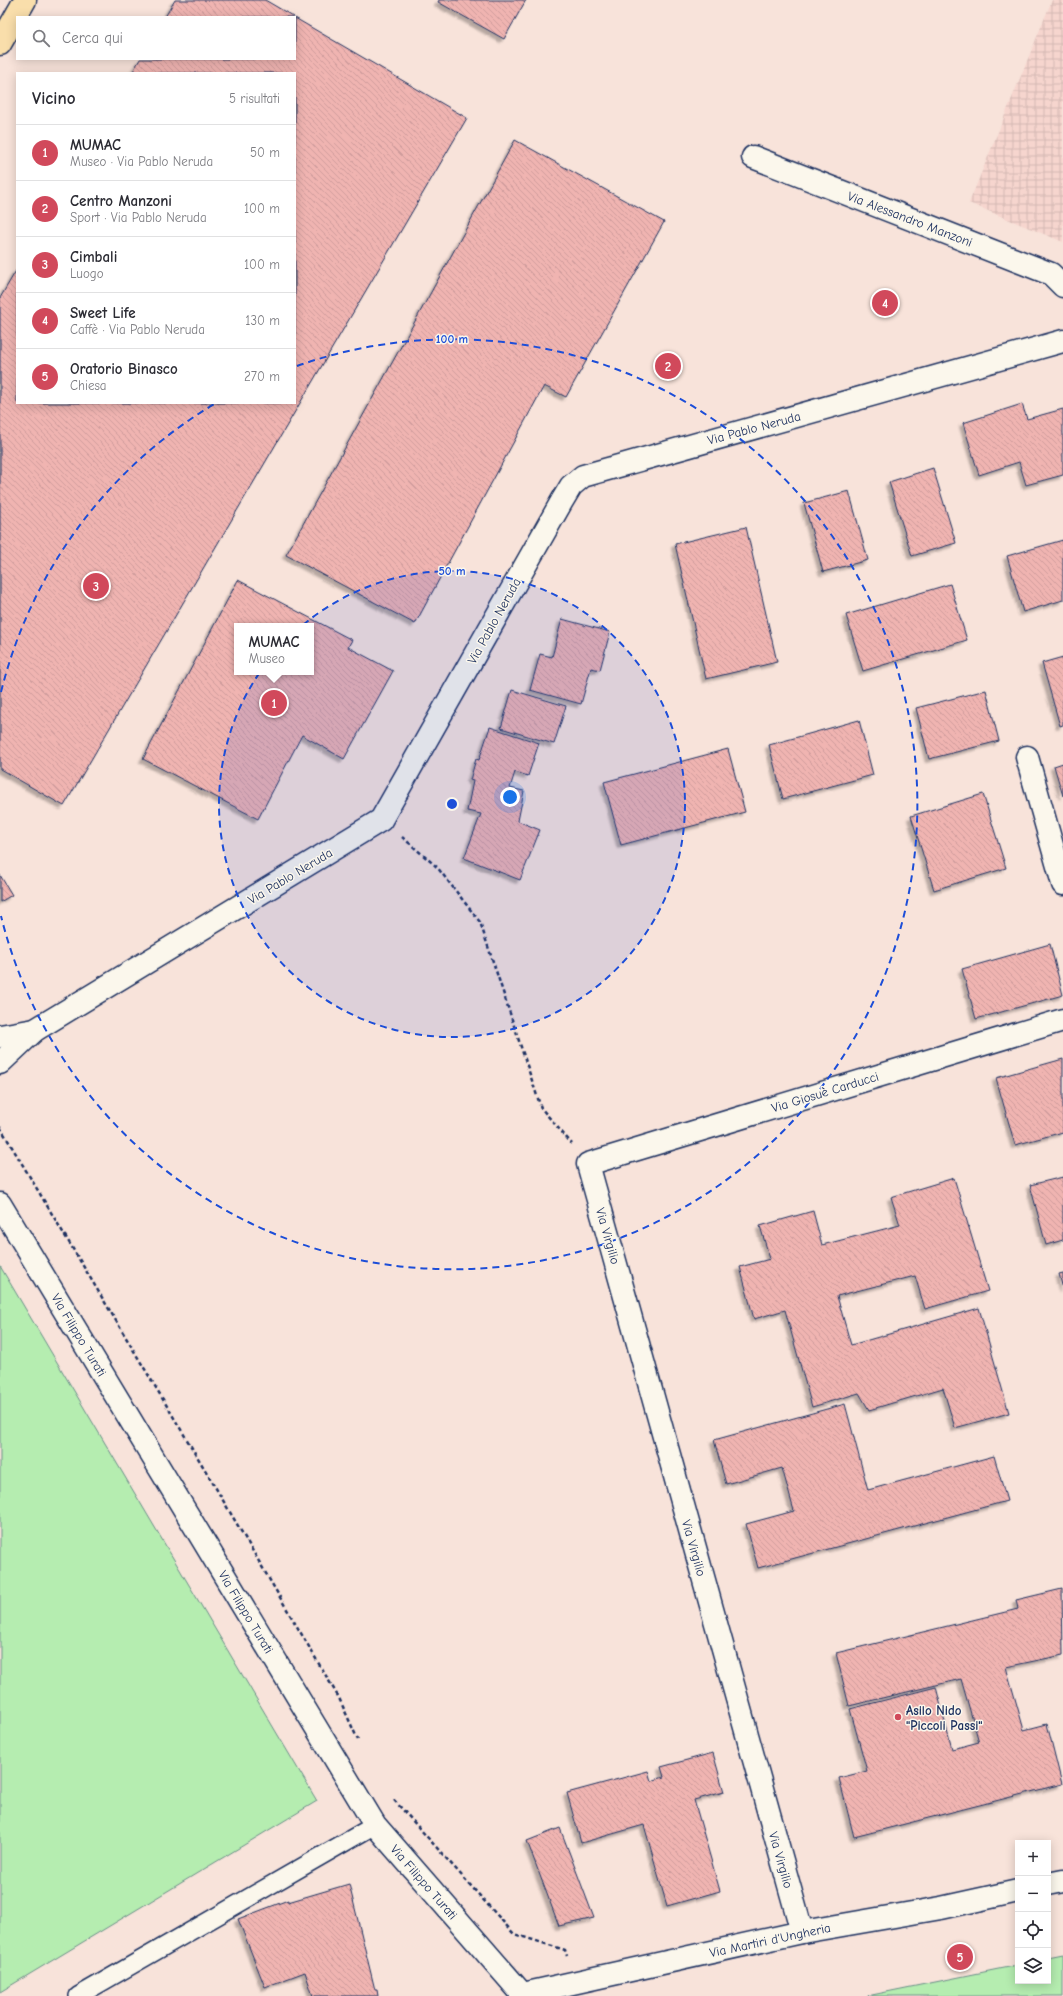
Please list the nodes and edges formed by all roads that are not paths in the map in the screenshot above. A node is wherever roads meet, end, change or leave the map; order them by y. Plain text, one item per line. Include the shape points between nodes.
1 (25, 0) edge
2 (0, 44) edge
3 (753, 157) dead end
4 (1063, 286) edge
5 (1063, 341) edge
6 (1027, 757) dead end
7 (1063, 884) edge
8 (1063, 1020) edge
9 (35, 1030) junction
10 (0, 1036) edge
11 (0, 1063) edge
12 (588, 1164) joint
13 (0, 1204) edge
14 (375, 1825) junction
15 (1063, 1881) edge
16 (1051, 1883) edge
17 (1015, 1892) edge
18 (802, 1932) junction
19 (524, 1995) edge
20 (78, 1996) edge

1 - 2 highway
3 - 4 street, Via Alessandro Manzoni via 1051,274
5 - 9 street, Via Pablo Neruda via 583,476 571,486 562,501 381,820
6 - 7 street
8 - 12 street, Via Giosuè Carducci
9 - 10 street, Via Pablo Neruda
9 - 11 street
12 - 18 street, Via Virgilio
13 - 14 street, Via Filippo Turati
14 - 19 street, Via Filippo Turati
14 - 20 lane
15 - 16 street
17 - 18 street, Via Martiri d'Ungheria via 941,1908
18 - 19 street, Via Martiri d'Ungheria

